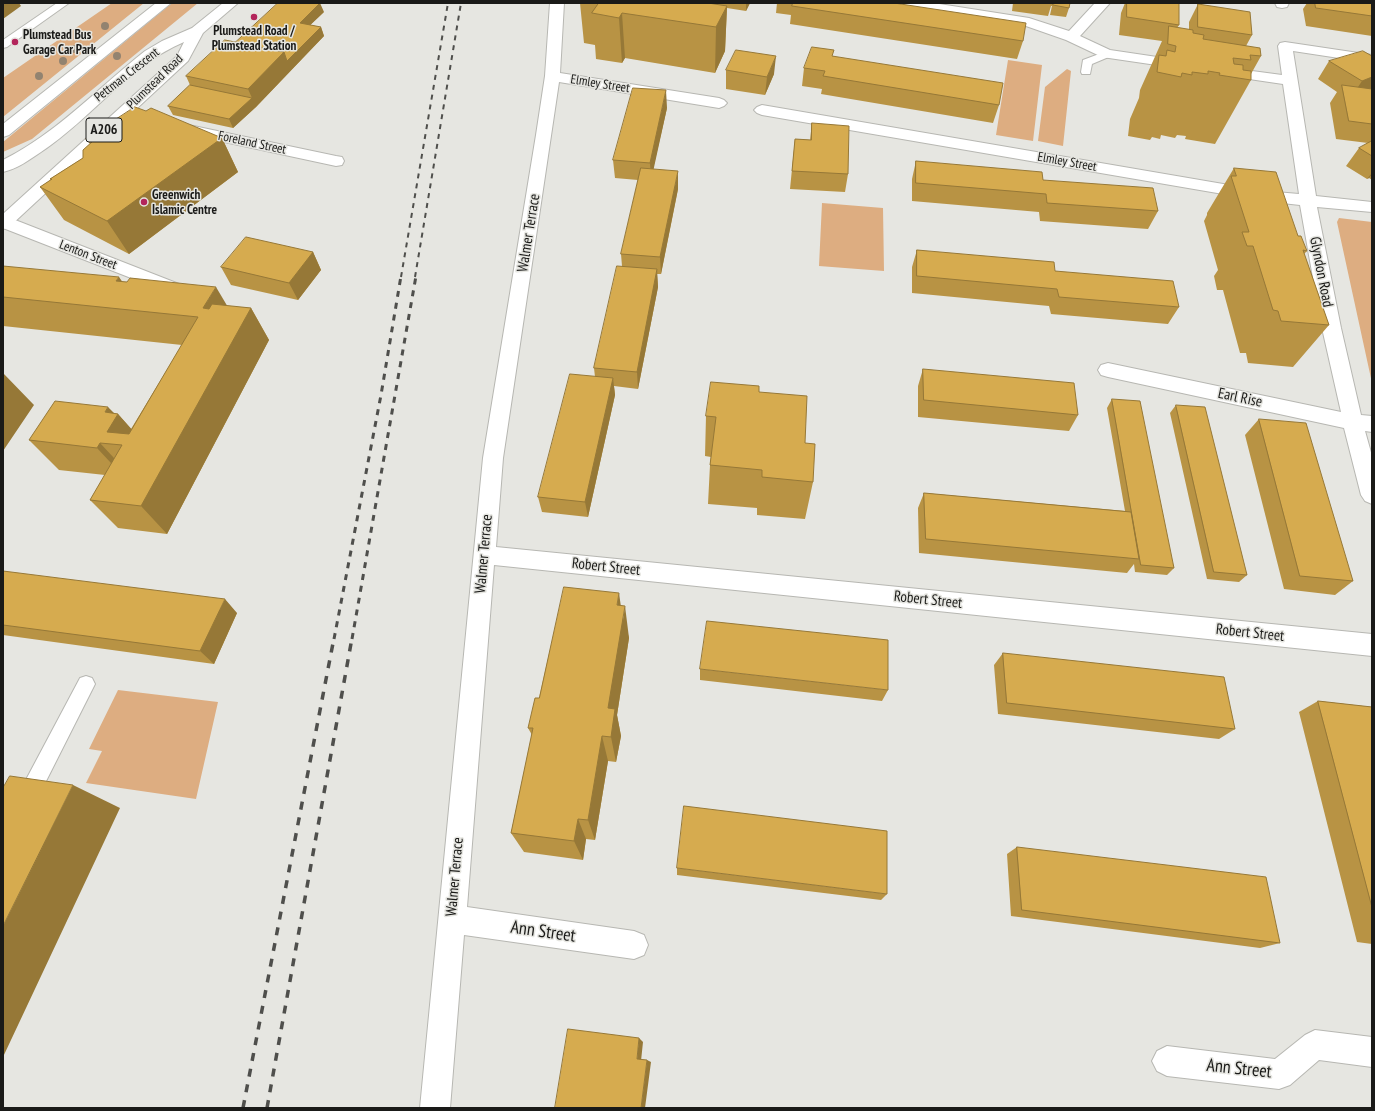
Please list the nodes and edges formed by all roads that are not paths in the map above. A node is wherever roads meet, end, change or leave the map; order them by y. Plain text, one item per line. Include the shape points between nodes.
1 (64, 3) edge
2 (164, 3) edge
3 (231, 3) edge
4 (557, 3) edge
5 (907, 3) edge
6 (1103, 3) edge
7 (197, 31) junction
8 (1071, 37) junction
9 (3, 45) edge
10 (1107, 54) junction
11 (1372, 59) edge
12 (1086, 72) dead end
13 (552, 76) junction
14 (1290, 81) junction
15 (718, 103) dead end
16 (762, 110) dead end
17 (121, 115) junction
18 (140, 119) edge
19 (168, 125) edge
20 (3, 132) edge
21 (336, 161) dead end
22 (3, 167) edge
23 (1307, 200) junction
24 (1372, 206) edge
25 (4, 222) edge
26 (173, 288) edge
27 (1108, 370) dead end
28 (1352, 422) junction
29 (1372, 424) edge
30 (1372, 495) edge
31 (484, 555) junction
32 (1372, 645) edge
33 (86, 684) dead end
34 (18, 816) edge
35 (451, 920) junction
36 (634, 945) dead end
37 (1372, 1052) edge
38 (1167, 1061) dead end
39 (435, 1108) edge

1 - 9 lane
2 - 20 street
3 - 7 street, Plumstead Road / A206
4 - 13 street, Walmer Terrace
5 - 8 street via 1029,22
6 - 8 street
7 - 17 street, Plumstead Road / A206 via 183,58
7 - 22 street, Pettman Crescent / A206 via 152,52 40,146
8 - 10 street
10 - 12 lane via 1086,62
10 - 14 street
11 - 14 street, Glyndon Road via 1285,46
13 - 15 street, Elmley Street
13 - 31 street, Walmer Terrace via 493,458
14 - 23 street, Glyndon Road
16 - 23 street, Elmley Street via 1256,194
17 - 18 street
17 - 25 street, Plumstead Road / A206
19 - 21 street, Foreland Street
23 - 24 street, Elmley Street
23 - 28 street, Glyndon Road
25 - 26 street, Lenton Street
27 - 28 street, Earl Rise
28 - 29 street, Earl Rise
28 - 30 street, Glyndon Road
31 - 32 street, Robert Street
31 - 35 street, Walmer Terrace
33 - 34 lane
35 - 36 street, Ann Street
35 - 39 street, Walmer Terrace
37 - 38 street, Ann Street via 1315,1045 1279,1074

